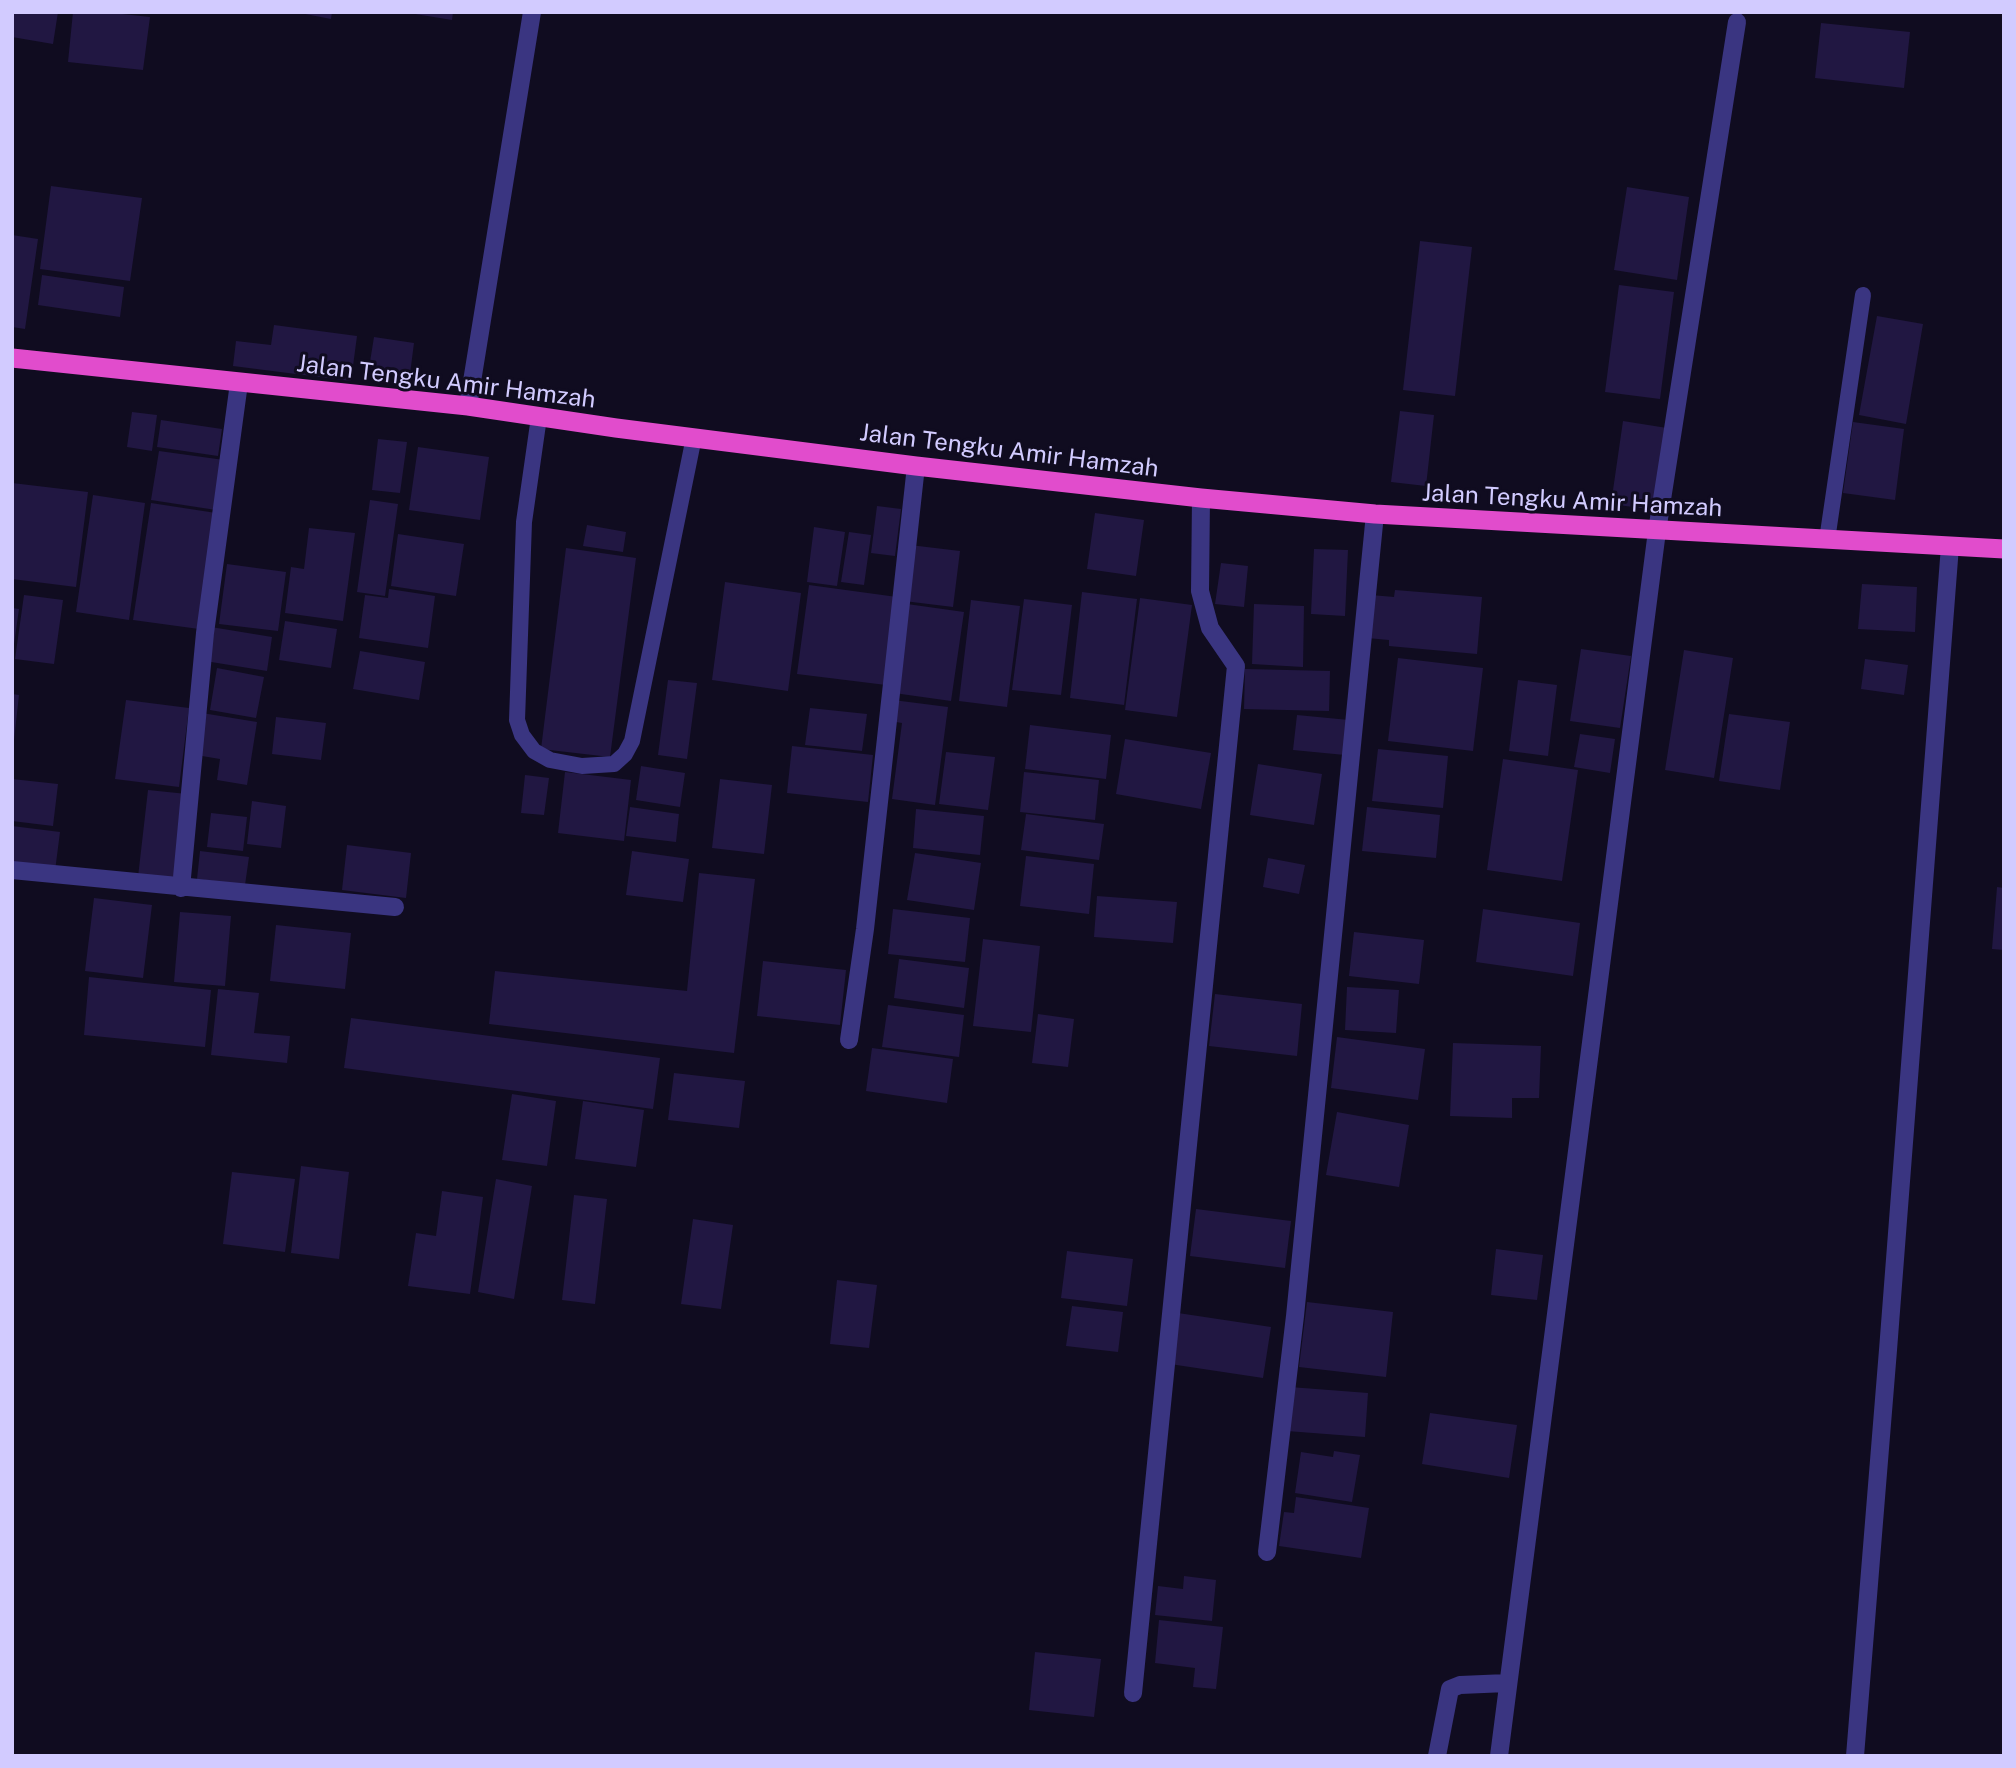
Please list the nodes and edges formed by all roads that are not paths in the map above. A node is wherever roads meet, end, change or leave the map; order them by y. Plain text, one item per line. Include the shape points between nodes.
1 (532, 12) edge
2 (1737, 22) dead end
3 (1863, 295) dead end
4 (12, 358) edge
5 (239, 383) junction
6 (468, 406) junction
7 (539, 417) junction
8 (694, 438) junction
9 (916, 466) junction
10 (1201, 498) junction
11 (1375, 514) junction
12 (1657, 531) junction
13 (1827, 540) junction
14 (1950, 546) junction
15 (2004, 549) edge
16 (12, 870) edge
17 (181, 888) junction
18 (396, 908) dead end
19 (849, 1040) dead end
20 (1267, 1552) dead end
21 (1507, 1683) junction
22 (1133, 1693) dead end
23 (1437, 1756) edge
24 (1499, 1756) edge
25 (1855, 1756) edge

1 - 6 street
2 - 12 street
3 - 13 lane
4 - 5 highway, Jalan Tengku Amir Hamzah
5 - 6 highway, Jalan Tengku Amir Hamzah
5 - 17 street via 205,633
6 - 7 highway, Jalan Tengku Amir Hamzah
7 - 8 highway, Jalan Tengku Amir Hamzah
7 - 8 lane via 524,522 517,720 534,751 550,760 582,766 614,764 632,741
8 - 9 highway, Jalan Tengku Amir Hamzah
9 - 10 highway, Jalan Tengku Amir Hamzah
9 - 19 street
10 - 11 highway, Jalan Tengku Amir Hamzah
10 - 22 street via 1199,591 1210,628 1236,666
11 - 12 highway, Jalan Tengku Amir Hamzah
11 - 20 street
12 - 13 highway, Jalan Tengku Amir Hamzah
12 - 21 street
13 - 14 highway, Jalan Tengku Amir Hamzah
14 - 15 highway, Jalan Tengku Amir Hamzah
14 - 25 street
16 - 17 street
17 - 18 street
21 - 23 street via 1450,1689
21 - 24 street

